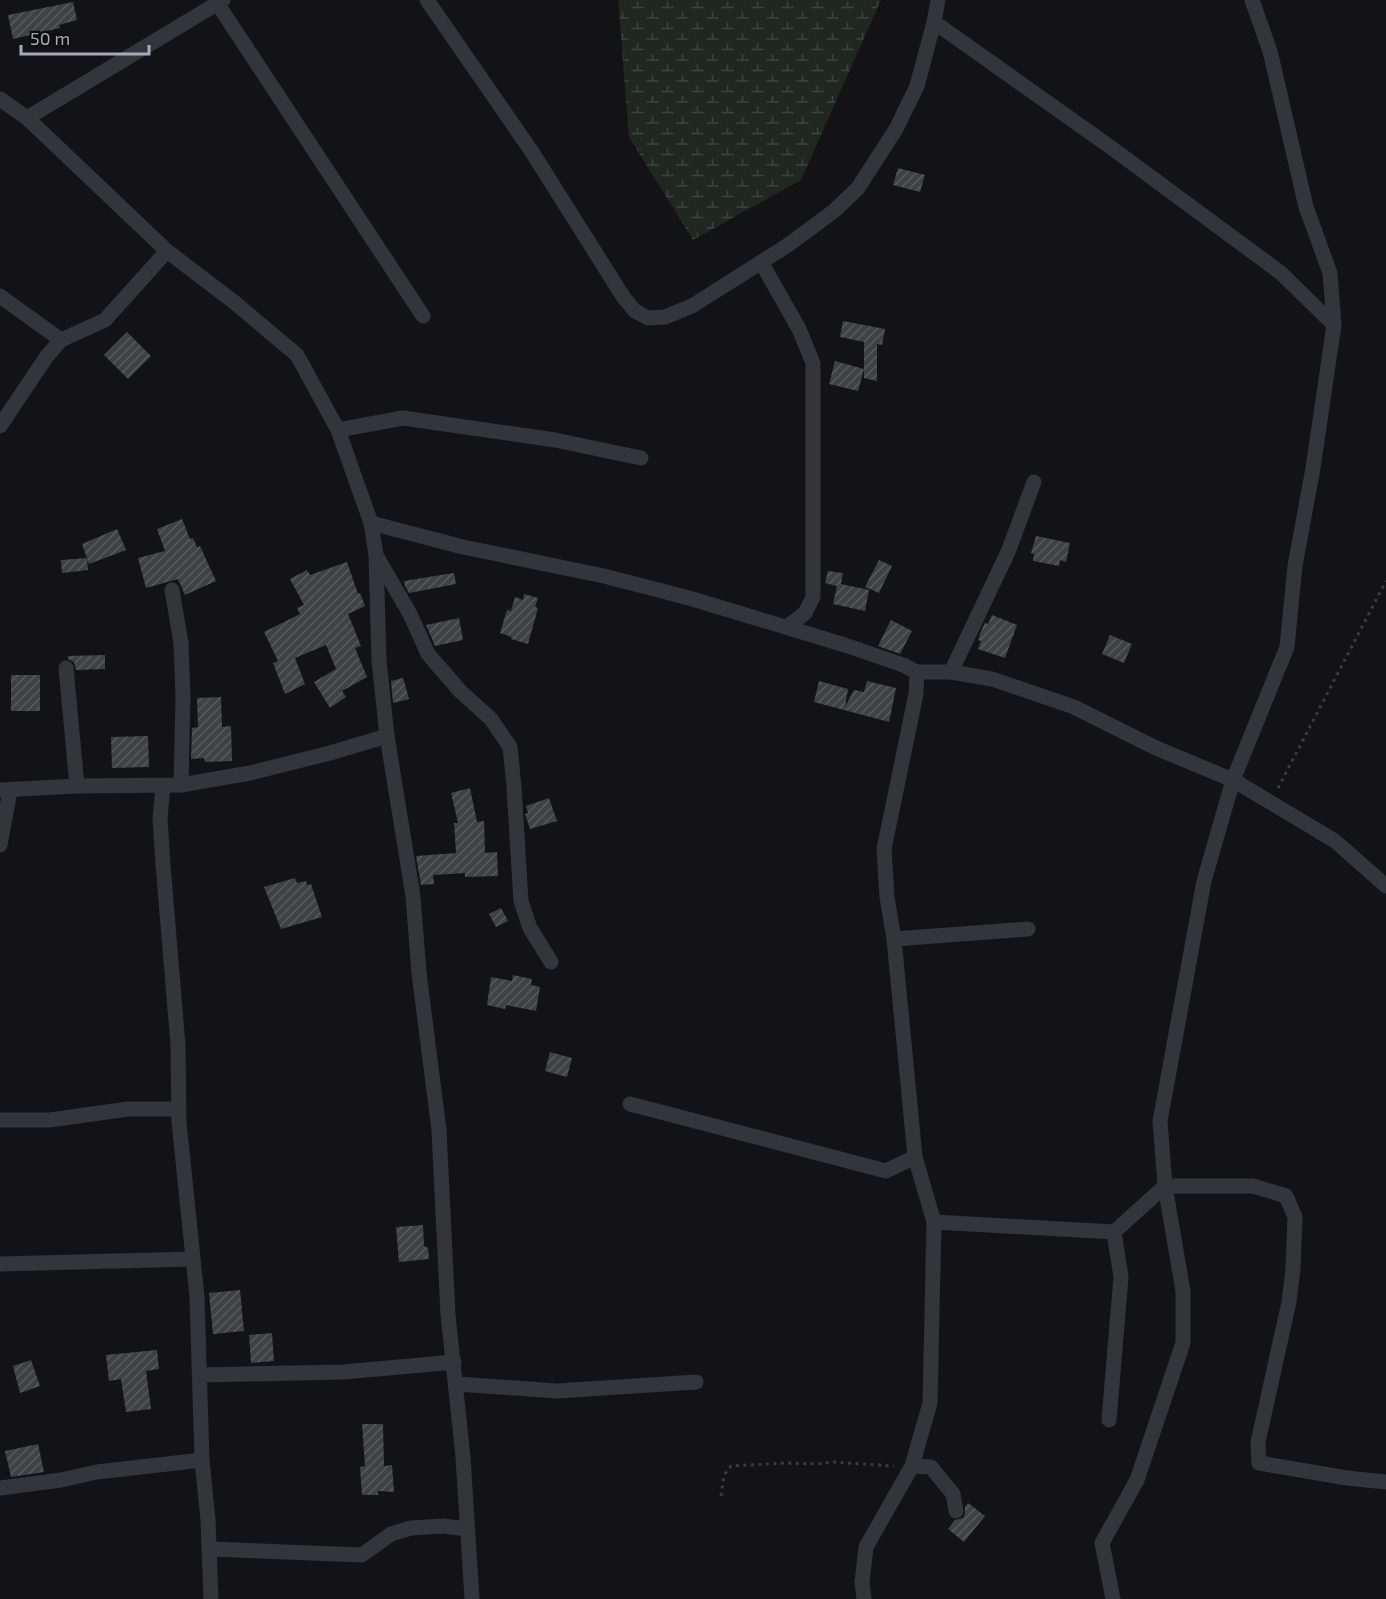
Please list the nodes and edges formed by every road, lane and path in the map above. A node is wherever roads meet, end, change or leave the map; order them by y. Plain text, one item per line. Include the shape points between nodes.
1 (427, 0) edge
2 (938, 0) edge
3 (1252, 0) edge
4 (220, 2) edge
5 (934, 22) junction
6 (0, 99) edge
7 (27, 118) junction
8 (167, 252) junction
9 (761, 262) junction
10 (0, 296) edge
11 (423, 316) dead end
12 (1334, 325) junction
13 (62, 340) junction
14 (0, 426) edge
15 (338, 430) junction
16 (641, 458) dead end
17 (1034, 482) dead end
18 (371, 523) junction
19 (376, 555) junction
20 (1386, 581) edge
21 (172, 590) dead end
22 (787, 627) junction
23 (66, 668) dead end
24 (917, 672) junction
25 (951, 672) junction
26 (387, 736) junction
27 (1233, 780) junction
28 (181, 785) junction
29 (77, 786) junction
30 (163, 786) junction
31 (5, 790) edge
32 (1270, 803) junction
33 (0, 845) edge
34 (1386, 886) edge
35 (1028, 929) dead end
36 (894, 939) junction
37 (551, 962) dead end
38 (630, 1104) dead end
39 (178, 1109) junction
40 (0, 1120) edge
41 (915, 1157) junction
42 (1165, 1186) junction
43 (934, 1222) junction
44 (1113, 1232) junction
45 (193, 1259) junction
46 (0, 1264) edge
47 (454, 1362) junction
48 (200, 1375) junction
49 (696, 1382) dead end
50 (456, 1384) junction
51 (1109, 1420) dead end
52 (202, 1460) junction
53 (912, 1466) junction
54 (1386, 1482) edge
55 (0, 1488) edge
56 (721, 1496) dead end
57 (956, 1511) dead end
58 (467, 1530) junction
59 (209, 1549) junction
60 (211, 1599) edge
61 (472, 1599) edge
62 (864, 1599) edge
63 (1113, 1599) edge

1 - 9 street via 635,311 648,318 664,317 692,306
2 - 5 street
3 - 12 street via 1270,51 1306,207 1330,273
4 - 7 street
4 - 11 street
5 - 9 street via 916,86 896,129 858,188 834,211
5 - 12 street via 1281,273
6 - 7 street
7 - 8 street
8 - 13 street via 105,320
8 - 15 street via 297,355
9 - 22 street via 799,329 813,363 813,597 805,613
10 - 13 street
12 - 27 street via 1295,566 1287,647
13 - 14 street
15 - 16 street via 403,418 555,440
15 - 18 street
17 - 25 street via 1008,552
18 - 19 street
18 - 22 street via 463,548 604,576
19 - 26 street via 379,661
19 - 37 street via 428,654 491,719 510,747 521,901 530,928
20 - 32 path
21 - 28 street via 182,654
22 - 24 street
23 - 29 street
24 - 25 street
24 - 36 street via 916,694 884,849
25 - 27 street via 992,679 1074,708
26 - 28 street via 250,773
26 - 47 street via 413,896 439,1130
27 - 32 street
27 - 42 street via 1204,881 1160,1121
28 - 30 street
29 - 30 street
29 - 31 street
30 - 39 street via 160,818 178,1045
31 - 33 street
32 - 34 street via 1335,841
35 - 36 street
36 - 41 street
38 - 41 street via 886,1172
39 - 40 street via 128,1109 60,1119
39 - 45 street
41 - 43 street
42 - 44 street
42 - 54 street via 1253,1186 1286,1196 1295,1217 1289,1302 1258,1442 1258,1463
42 - 63 street via 1183,1291 1183,1343 1137,1480 1102,1544
43 - 44 street
43 - 53 street via 930,1403
44 - 51 street via 1121,1277
45 - 46 street
45 - 48 street
47 - 48 street via 344,1372
47 - 50 street
48 - 52 street
49 - 50 street via 557,1391
50 - 58 street
52 - 55 street
52 - 59 street
53 - 56 path via 832,1462 731,1466 724,1475
53 - 57 street via 932,1467 953,1494
53 - 62 street via 866,1547
58 - 59 street via 443,1526 411,1528 391,1533 362,1555
58 - 61 street
59 - 60 street

